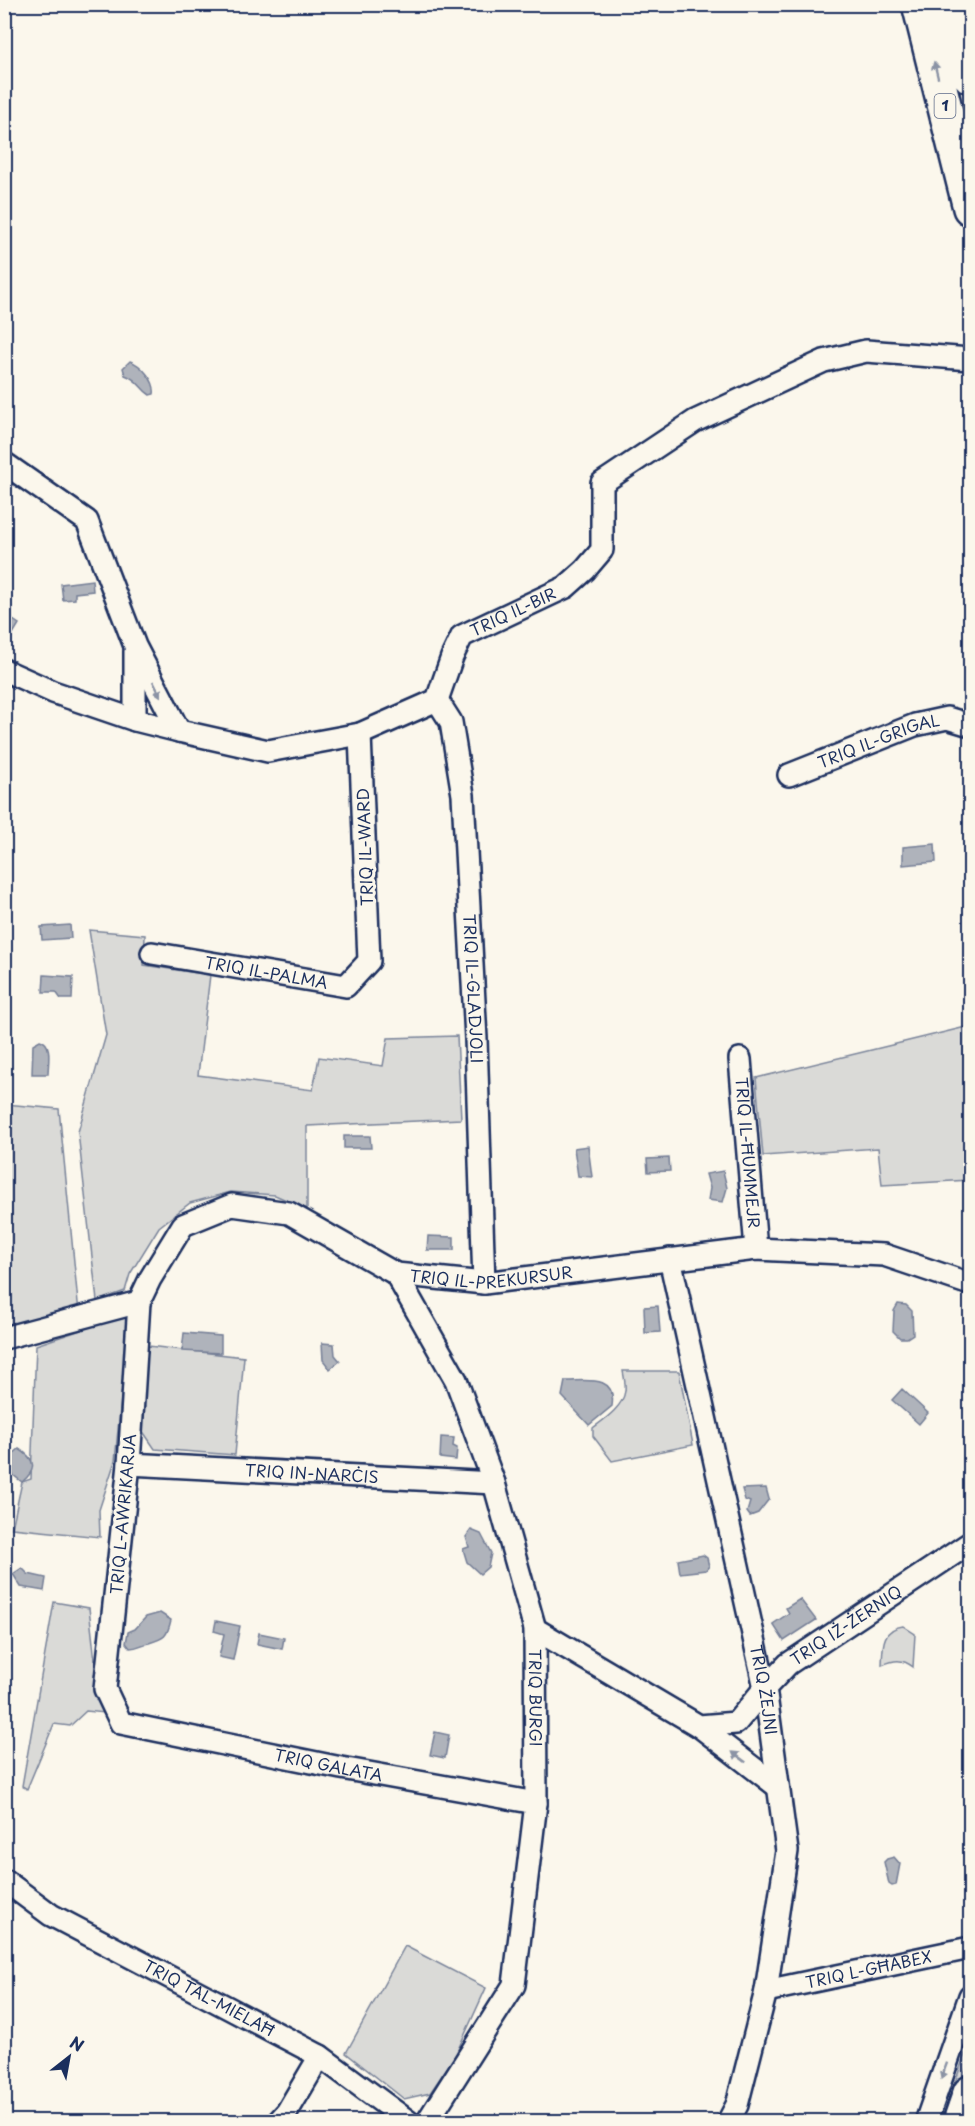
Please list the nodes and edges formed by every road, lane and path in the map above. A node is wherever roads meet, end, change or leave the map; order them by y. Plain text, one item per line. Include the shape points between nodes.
1 (919, 4) edge
2 (950, 4) edge
3 (970, 76) edge
4 (970, 208) edge
5 (970, 359) edge
6 (4, 463) edge
7 (135, 646) junction
8 (4, 670) edge
9 (437, 700) junction
10 (135, 720) junction
11 (970, 725) edge
12 (179, 731) junction
13 (360, 734) junction
14 (789, 775) dead end
15 (152, 952) dead end
16 (369, 961) joint
17 (740, 1059) dead end
18 (756, 1249) junction
19 (670, 1259) junction
20 (396, 1274) junction
21 (484, 1283) junction
22 (970, 1284) edge
23 (139, 1302) junction
24 (4, 1338) edge
25 (129, 1464) junction
26 (494, 1484) junction
27 (970, 1543) edge
28 (535, 1629) junction
29 (765, 1688) junction
30 (121, 1724) joint
31 (699, 1726) junction
32 (778, 1787) junction
33 (536, 1803) junction
34 (4, 1880) edge
35 (970, 1948) edge
36 (766, 1991) junction
37 (970, 1996) edge
38 (321, 2056) junction
39 (970, 2093) edge
40 (278, 2121) edge
41 (409, 2121) edge
42 (427, 2121) edge
43 (728, 2121) edge
44 (926, 2121) edge
45 (960, 2121) edge

4 -> 1 highway, 1
2 - 3 highway, 1
5 - 9 street, TRIQ IL-BIR via 866,351 824,361 695,421 602,483 602,550 566,587 462,636
6 - 7 street via 87,521
7 - 10 street
7 -> 12 street
8 - 10 street via 53,692
9 - 13 street
9 - 21 street, TRIQ IL-GLADJOLI via 451,723 463,795
10 - 12 street
11 - 14 street, TRIQ IL-GRIGAL via 947,718 915,725
12 - 13 street via 268,751
13 - 16 street, TRIQ IL-WARD
15 - 16 street, TRIQ IL-PALMA via 346,986
17 - 18 street, TRIQ IL-ĦUMMEJR
18 - 19 street, TRIQ IL-PREKURSUR
18 - 22 street, TRIQ IL-PREKURSUR via 884,1255
19 - 21 street, TRIQ IL-PREKURSUR
19 - 29 street, TRIQ ŻEJNI
20 - 21 street, TRIQ IL-PREKURSUR
20 - 23 street, TRIQ IL-PREKURSUR via 289,1213 232,1205 183,1225
20 - 26 street, TRIQ BURGI via 456,1380
23 - 24 street
23 - 25 street, TRIQ L-AWRIKARJA
25 - 26 street, TRIQ IN-NARĊIS
25 - 30 street, TRIQ L-AWRIKARJA via 105,1689
26 - 28 street, TRIQ BURGI
27 - 29 street, TRIQ IŻ-ŻERNIQ via 788,1664
28 - 31 street
28 - 33 street, TRIQ BURGI
29 - 31 street, TRIQ IŻ-ŻERNIQ via 736,1723
29 - 32 street, TRIQ ŻEJNI
30 - 33 street, TRIQ GALATA
32 -> 31 street
32 - 36 street, TRIQ ŻEJNI via 787,1851
33 - 42 street, TRIQ BURGI via 514,1985
34 - 38 street, TRIQ TAL-MIELAĦ via 51,1915
35 - 36 street, TRIQ L-GĦABEX
36 - 43 street, TRIQ ŻEJNI via 737,2104
37 -> 44 street
38 - 40 street
38 - 41 street, TRIQ TAL-MIELAĦ
39 - 45 highway

